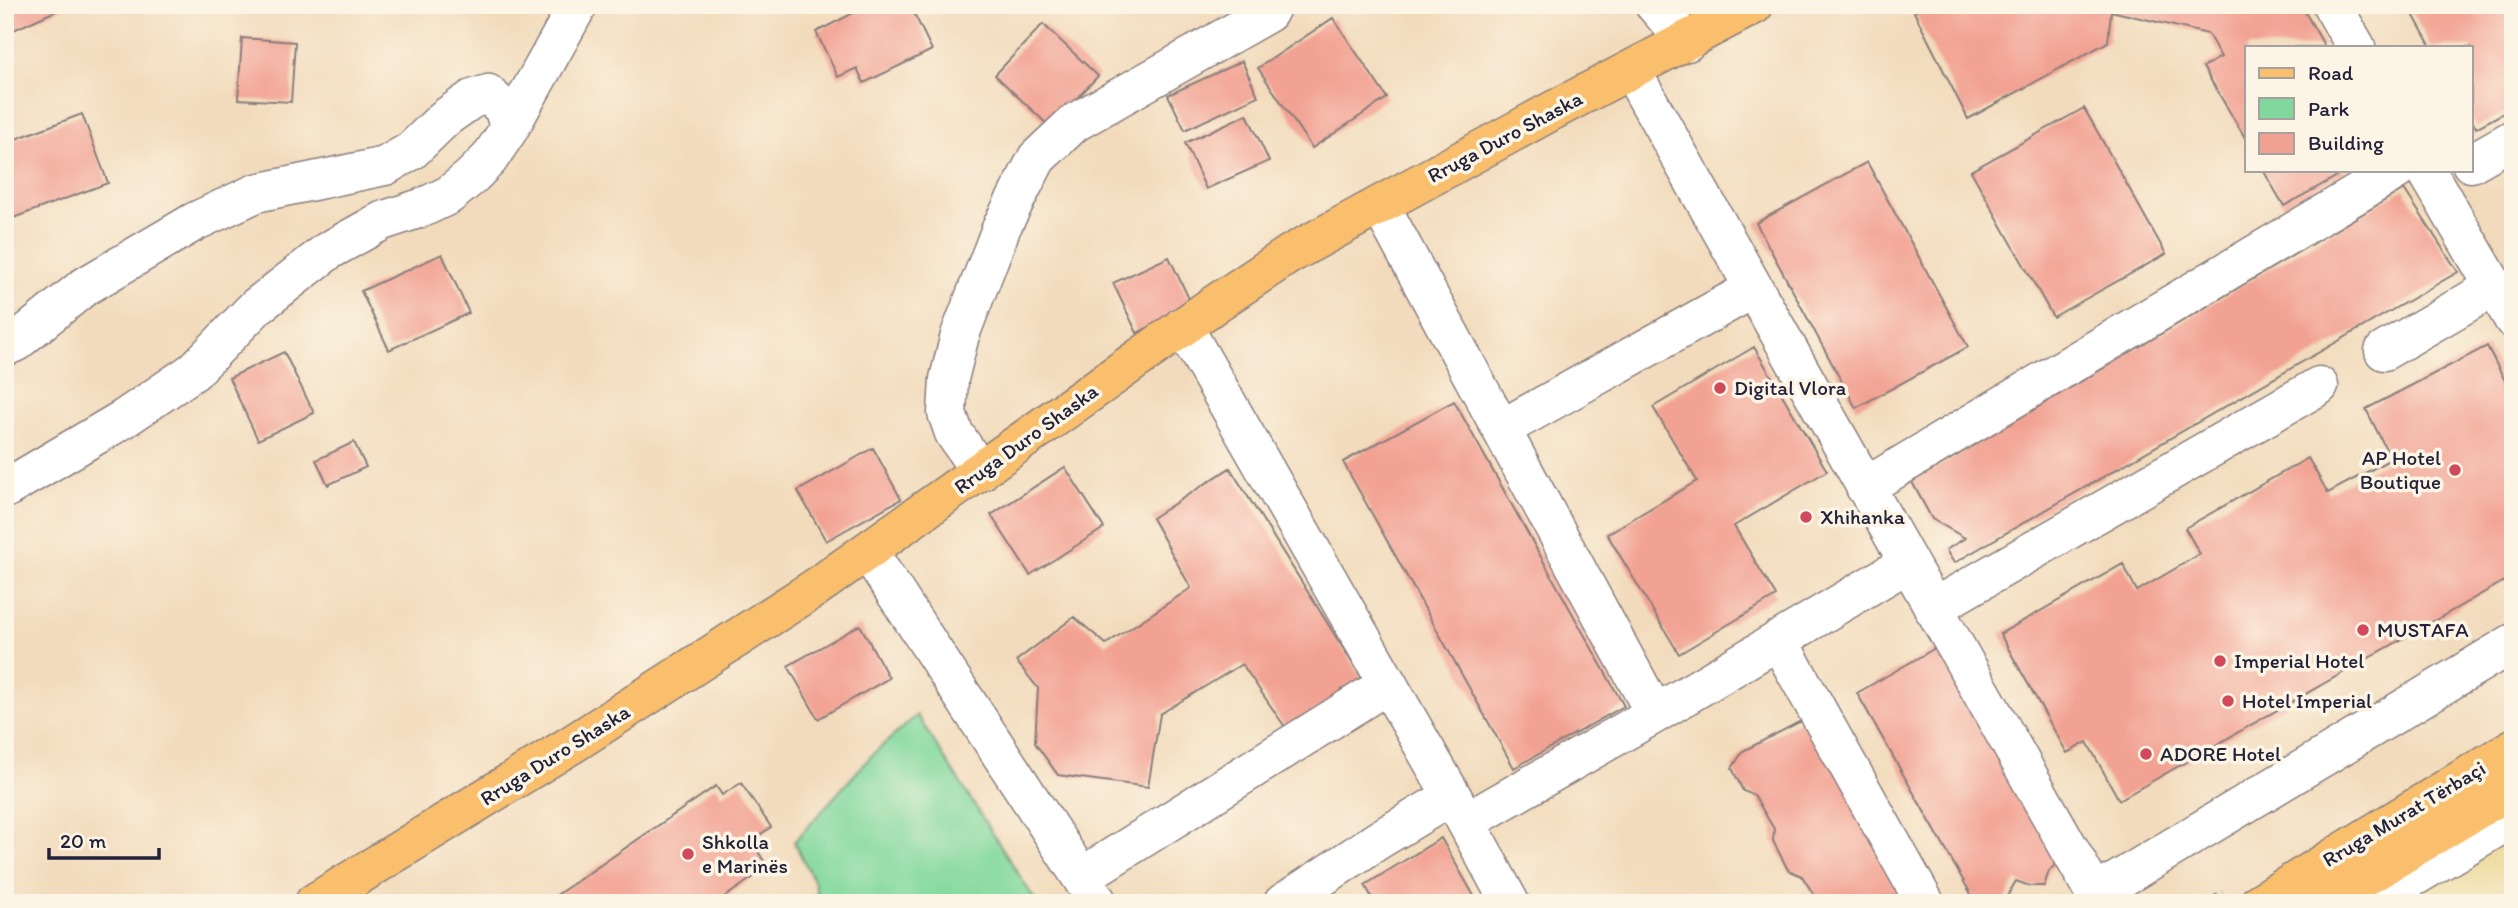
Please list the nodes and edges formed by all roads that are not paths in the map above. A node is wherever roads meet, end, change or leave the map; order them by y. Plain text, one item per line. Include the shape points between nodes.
1 (579, 5) edge
2 (1272, 5) edge
3 (1655, 5) edge
4 (1754, 5) edge
5 (2332, 5) edge
6 (1687, 42) junction
7 (2355, 46) edge
8 (1631, 70) junction
9 (509, 129) junction
10 (2513, 139) edge
11 (2472, 162) edge
12 (2394, 172) edge
13 (2439, 174) edge
14 (1380, 205) junction
15 (1753, 289) junction
16 (2504, 303) edge
17 (1183, 326) junction
18 (5, 347) edge
19 (2384, 351) dead end
20 (2319, 386) dead end
21 (1501, 429) junction
22 (980, 472) junction
23 (1865, 487) junction
24 (5, 489) edge
25 (868, 551) junction
26 (1908, 564) junction
27 (1933, 608) junction
28 (1778, 640) junction
29 (2513, 643) edge
30 (1388, 684) junction
31 (1655, 714) junction
32 (2513, 748) edge
33 (2513, 788) edge
34 (1459, 809) junction
35 (2513, 818) edge
36 (1089, 890) edge
37 (2097, 898) edge
38 (314, 903) edge
39 (1283, 903) edge
40 (1510, 903) edge
41 (1925, 903) edge
42 (2259, 903) edge
43 (2322, 903) edge
44 (2370, 903) edge

1 - 9 street
2 - 22 street via 1268,13 1073,124 1037,158 1002,226 960,335 949,379 947,413 954,433
3 - 6 street
4 - 6 main road, Rruga Duro Shaska
5 - 7 street
6 - 8 main road, Rruga Duro Shaska
8 - 14 main road, Rruga Duro Shaska
8 - 15 street
9 - 18 street via 504,109 488,94 472,99 411,151 385,166 256,193 194,222 84,287
9 - 24 street via 489,159 449,195 382,221 328,251 256,307 194,370 125,418
10 - 11 street
12 - 23 street
13 - 16 street
14 - 17 main road, Rruga Duro Shaska via 1290,254
14 - 21 street
15 - 21 street
15 - 23 street
16 - 19 street
17 - 22 main road, Rruga Duro Shaska
17 - 30 street
20 - 27 street
21 - 31 street
22 - 25 main road, Rruga Duro Shaska
23 - 26 street
25 - 36 street
25 - 38 main road, Rruga Duro Shaska via 687,672
26 - 27 street
26 - 28 street
27 - 37 street
28 - 31 street
28 - 41 street
29 - 37 street
30 - 34 street
30 - 36 street
31 - 34 street
32 - 42 main road, Rruga Murat Tërbaçi
33 - 43 main road, Rruga Murat Tërbaçi
34 - 39 street via 1380,839
34 - 40 street
35 - 44 street

